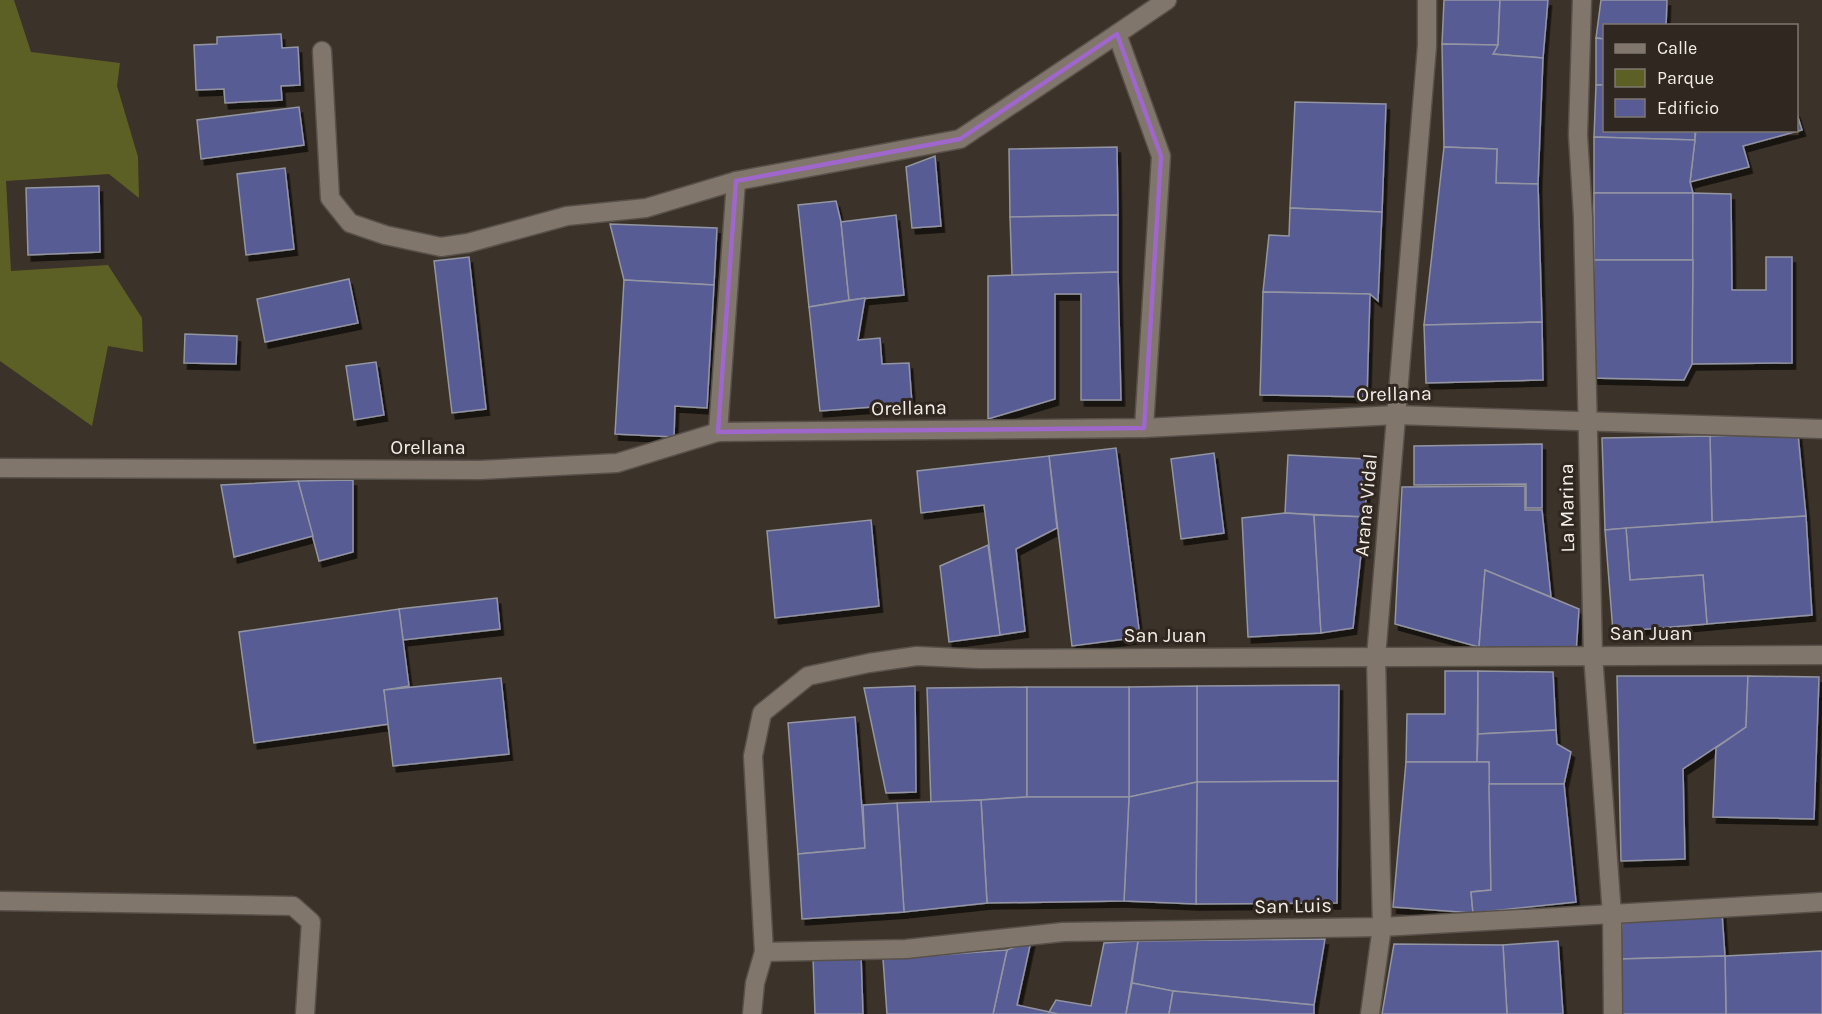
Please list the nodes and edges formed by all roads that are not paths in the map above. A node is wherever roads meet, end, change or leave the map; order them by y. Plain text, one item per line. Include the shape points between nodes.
1 (1167, 0) edge
2 (1427, 0) edge
3 (1582, 0) edge
4 (1117, 34) junction
5 (322, 51) dead end
6 (736, 181) junction
7 (1396, 415) junction
8 (1587, 420) junction
9 (1144, 428) junction
10 (1822, 429) edge
11 (718, 432) junction
12 (0, 468) edge
13 (1593, 655) junction
14 (1822, 655) edge
15 (1376, 657) junction
16 (0, 901) edge
17 (1822, 902) edge
18 (1612, 915) junction
19 (1382, 927) junction
20 (764, 952) junction
21 (305, 1014) edge
22 (752, 1014) edge
23 (1370, 1014) edge
24 (1613, 1014) edge

1 - 4 street
2 - 7 street, Arana Vidal via 1427,46
3 - 8 street, La Marina via 1578,135
4 - 6 street via 960,139
4 - 9 street via 1161,156
5 - 6 street via 330,198 350,224 385,235 441,247 468,243 567,216 646,207
6 - 11 street
7 - 8 street, Orellana
7 - 9 street, Orellana
7 - 15 street, Arana Vidal
8 - 10 street, Orellana
8 - 13 street, La Marina
9 - 11 street, Orellana
11 - 12 street, Orellana via 617,463 491,469
13 - 14 street, San Juan
13 - 15 street, San Juan
13 - 18 street, La Marina
15 - 19 street, Arana Vidal
15 - 20 street, San Juan via 917,656 808,676 762,713 753,756
16 - 21 street via 293,906 311,921
17 - 18 street, San Luis
18 - 19 street, San Luis
18 - 24 street, La Marina
19 - 20 street, San Luis via 1063,932 906,949
19 - 23 street, Arana Vidal
20 - 22 street, San Juan

